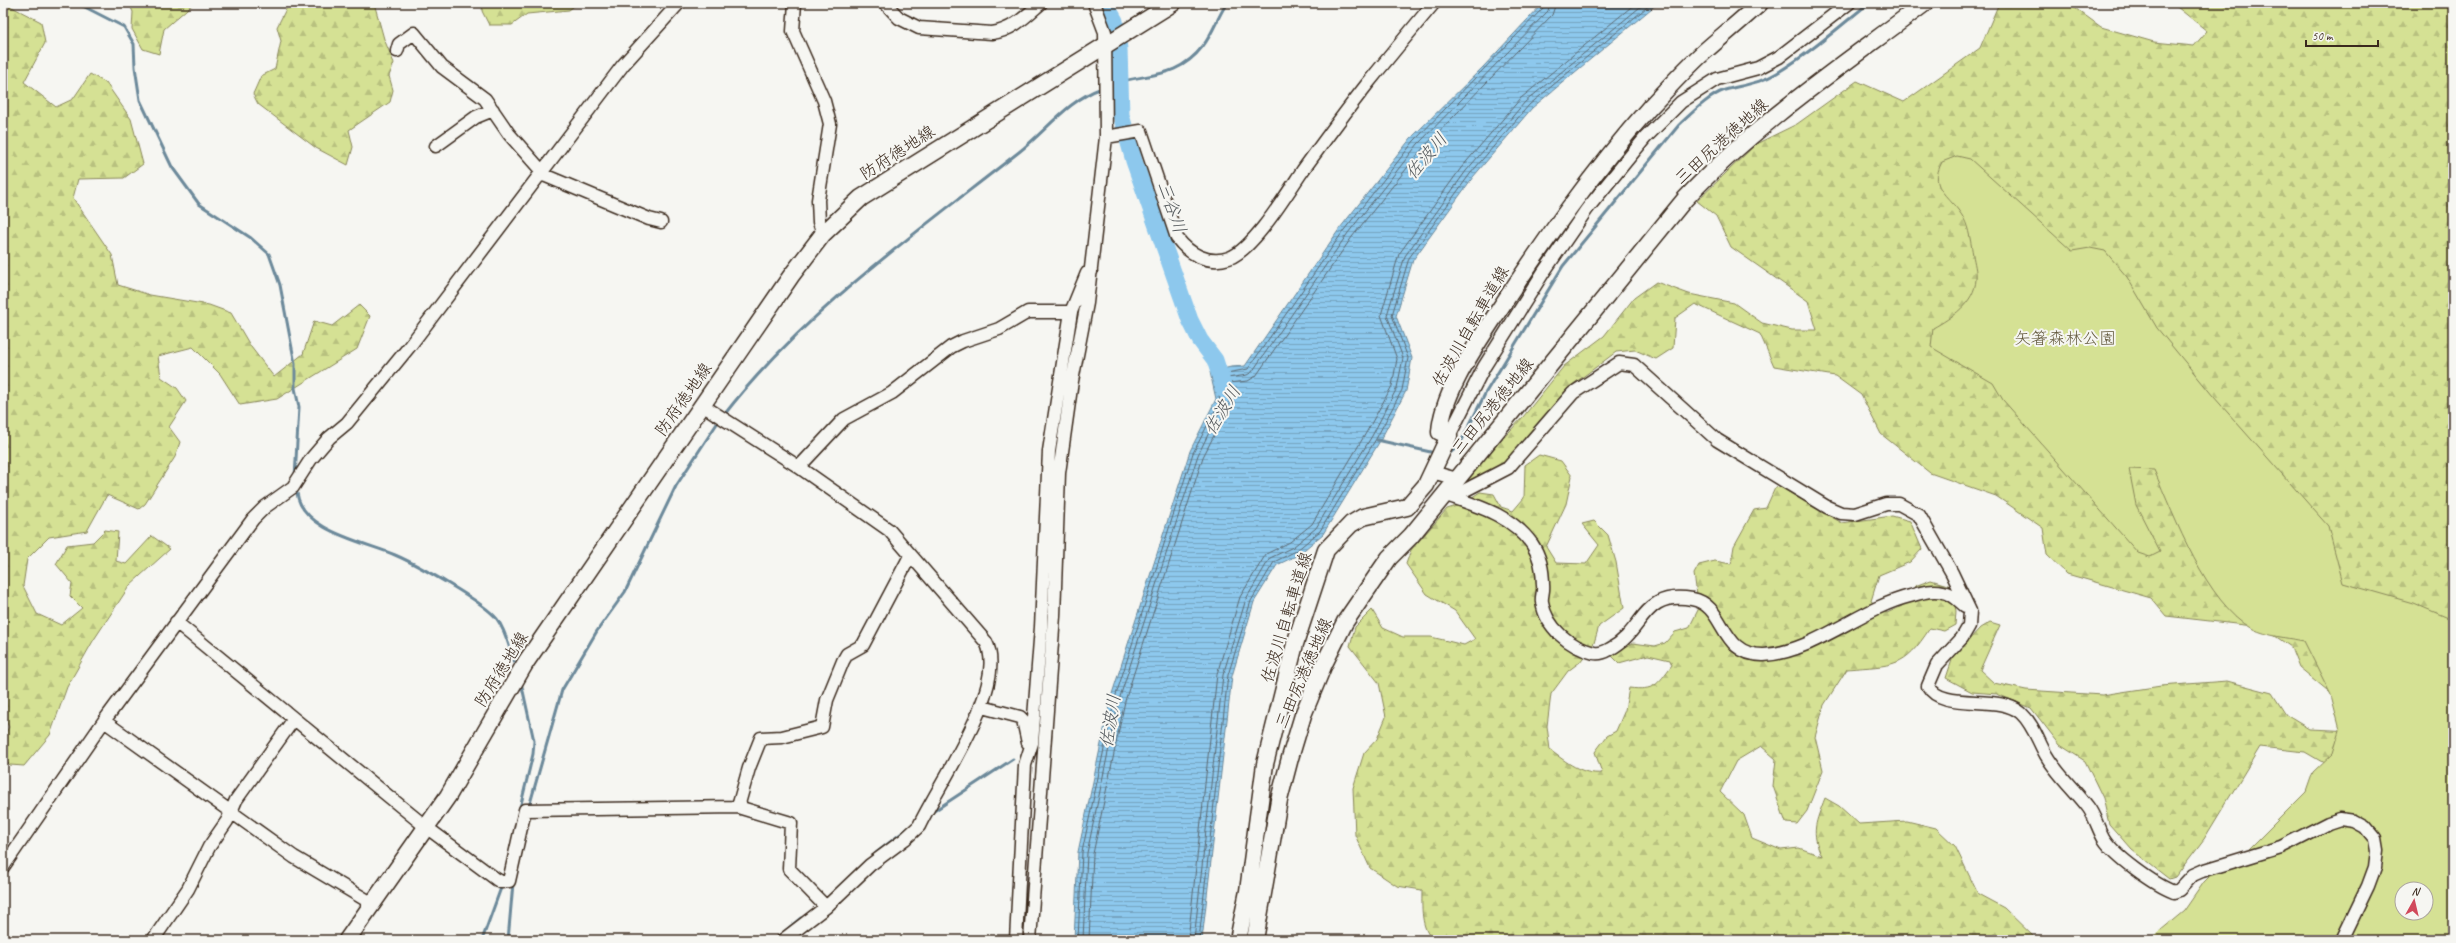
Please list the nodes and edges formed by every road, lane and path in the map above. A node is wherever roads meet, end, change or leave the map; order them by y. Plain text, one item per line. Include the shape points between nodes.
1 (679, 3) edge
2 (795, 3) edge
3 (885, 3) edge
4 (1041, 3) edge
5 (1094, 3) edge
6 (1173, 3) edge
7 (1434, 3) edge
8 (1760, 3) edge
9 (1849, 3) edge
10 (1925, 3) edge
11 (1113, 39) junction
12 (397, 51) dead end
13 (493, 110) junction
14 (1112, 136) junction
15 (436, 146) dead end
16 (542, 171) junction
17 (661, 222) dead end
18 (823, 234) junction
19 (1091, 272) junction
20 (1071, 312) junction
21 (702, 405) junction
22 (1447, 440) junction
23 (1434, 467) junction
24 (799, 468) junction
25 (1457, 479) junction
26 (1448, 496) junction
27 (910, 556) junction
28 (1970, 611) junction
29 (176, 622) junction
30 (982, 707) junction
31 (294, 719) junction
32 (104, 721) junction
33 (1029, 751) junction
34 (1040, 804) junction
35 (738, 807) junction
36 (230, 812) junction
37 (426, 827) junction
38 (3, 867) edge
39 (373, 904) junction
40 (824, 904) junction
41 (153, 940) edge
42 (347, 940) edge
43 (784, 940) edge
44 (1016, 940) edge
45 (1030, 940) edge
46 (1238, 940) edge
47 (1255, 940) edge
48 (2342, 940) edge

1 - 16 street via 623,65
2 - 18 street via 793,31 824,101 830,124 818,200 819,222
3 - 4 street via 899,18 919,28 992,33 1003,32 1017,24
5 - 11 street
6 - 11 main road, 防府徳地線
7 - 14 street via 1368,83 1258,233 1241,251 1229,258 1214,260 1198,257 1181,244 1169,220 1141,131
8 - 22 main road, 佐波川自転車道線 via 1704,51 1651,106 1604,160 1570,205 1483,335 1453,386 1440,432
9 - 22 street via 1779,56 1758,68 1718,79 1681,102 1645,138 1587,209 1543,273 1484,367
10 - 25 main road, 三田尻港徳地線 via 1788,107 1708,174
11 - 14 street via 1107,67
11 - 18 main road, 防府徳地線 via 861,198
12 - 13 street via 400,44 414,32 442,67 485,100
13 - 15 street via 476,117
13 - 16 street via 509,134
14 - 19 street
16 - 17 street via 546,176
16 - 29 street via 409,347 347,423 316,454 293,487 253,519
18 - 21 main road, 防府徳地線 via 806,254
19 - 20 street via 1087,273 1081,283
19 - 34 street via 1059,473 1054,616
20 - 24 street via 1028,312 999,329 951,347 892,393 844,419
20 - 33 street via 1048,451 1041,627 1032,743
21 - 24 street
21 - 37 main road, 防府徳地線 via 526,662 468,765
22 - 23 main road, 佐波川自転車道線
23 - 25 street
23 - 46 main road, 佐波川自転車道線 via 1426,485 1407,507 1363,516 1351,524 1326,550 1295,644 1265,764 1248,891
24 - 27 street via 889,530
25 - 26 main road, 三田尻港徳地線
26 - 28 street via 1494,511 1532,543 1541,563 1542,602 1550,622 1560,636 1578,648 1597,654 1622,643 1644,612 1653,604 1675,596 1695,599 1711,609 1733,644 1746,653 1764,655 1808,644 1892,600 1928,591 1955,596
26 - 28 street via 1508,468 1573,392 1619,363 1627,363 1634,365 1717,440 1827,507 1841,513 1855,514 1886,504 1899,504 1910,508 1919,515
26 - 47 main road, 三田尻港徳地線 via 1389,558 1345,622 1324,664 1303,715 1290,758
27 - 30 street via 986,642 991,652 991,671
27 - 35 street via 863,645 848,654 843,661 827,700 822,727 782,737 761,738
28 - 48 street via 1968,626 1962,638 1936,665 1928,686 1931,692 1944,698 2008,706 2021,712 2050,760 2089,808 2105,840 2117,853 2168,890 2179,890 2185,881 2202,871 2281,847 2340,819 2354,821 2365,827 2375,839 2375,867
29 - 31 street
29 - 32 street
30 - 33 street via 1020,717 1023,720
30 - 40 street via 919,826
31 - 36 street
31 - 37 street
32 - 36 street
32 - 38 street
33 - 34 street via 1035,803
33 - 44 street via 1025,765
34 - 45 street
35 - 37 street via 525,810 509,881 506,882 496,879
35 - 40 street via 791,824 789,869 805,888
36 - 39 street via 294,857
36 - 41 street via 188,889
37 - 39 main road, 防府徳地線
39 - 42 main road, 防府徳地線
40 - 43 street

